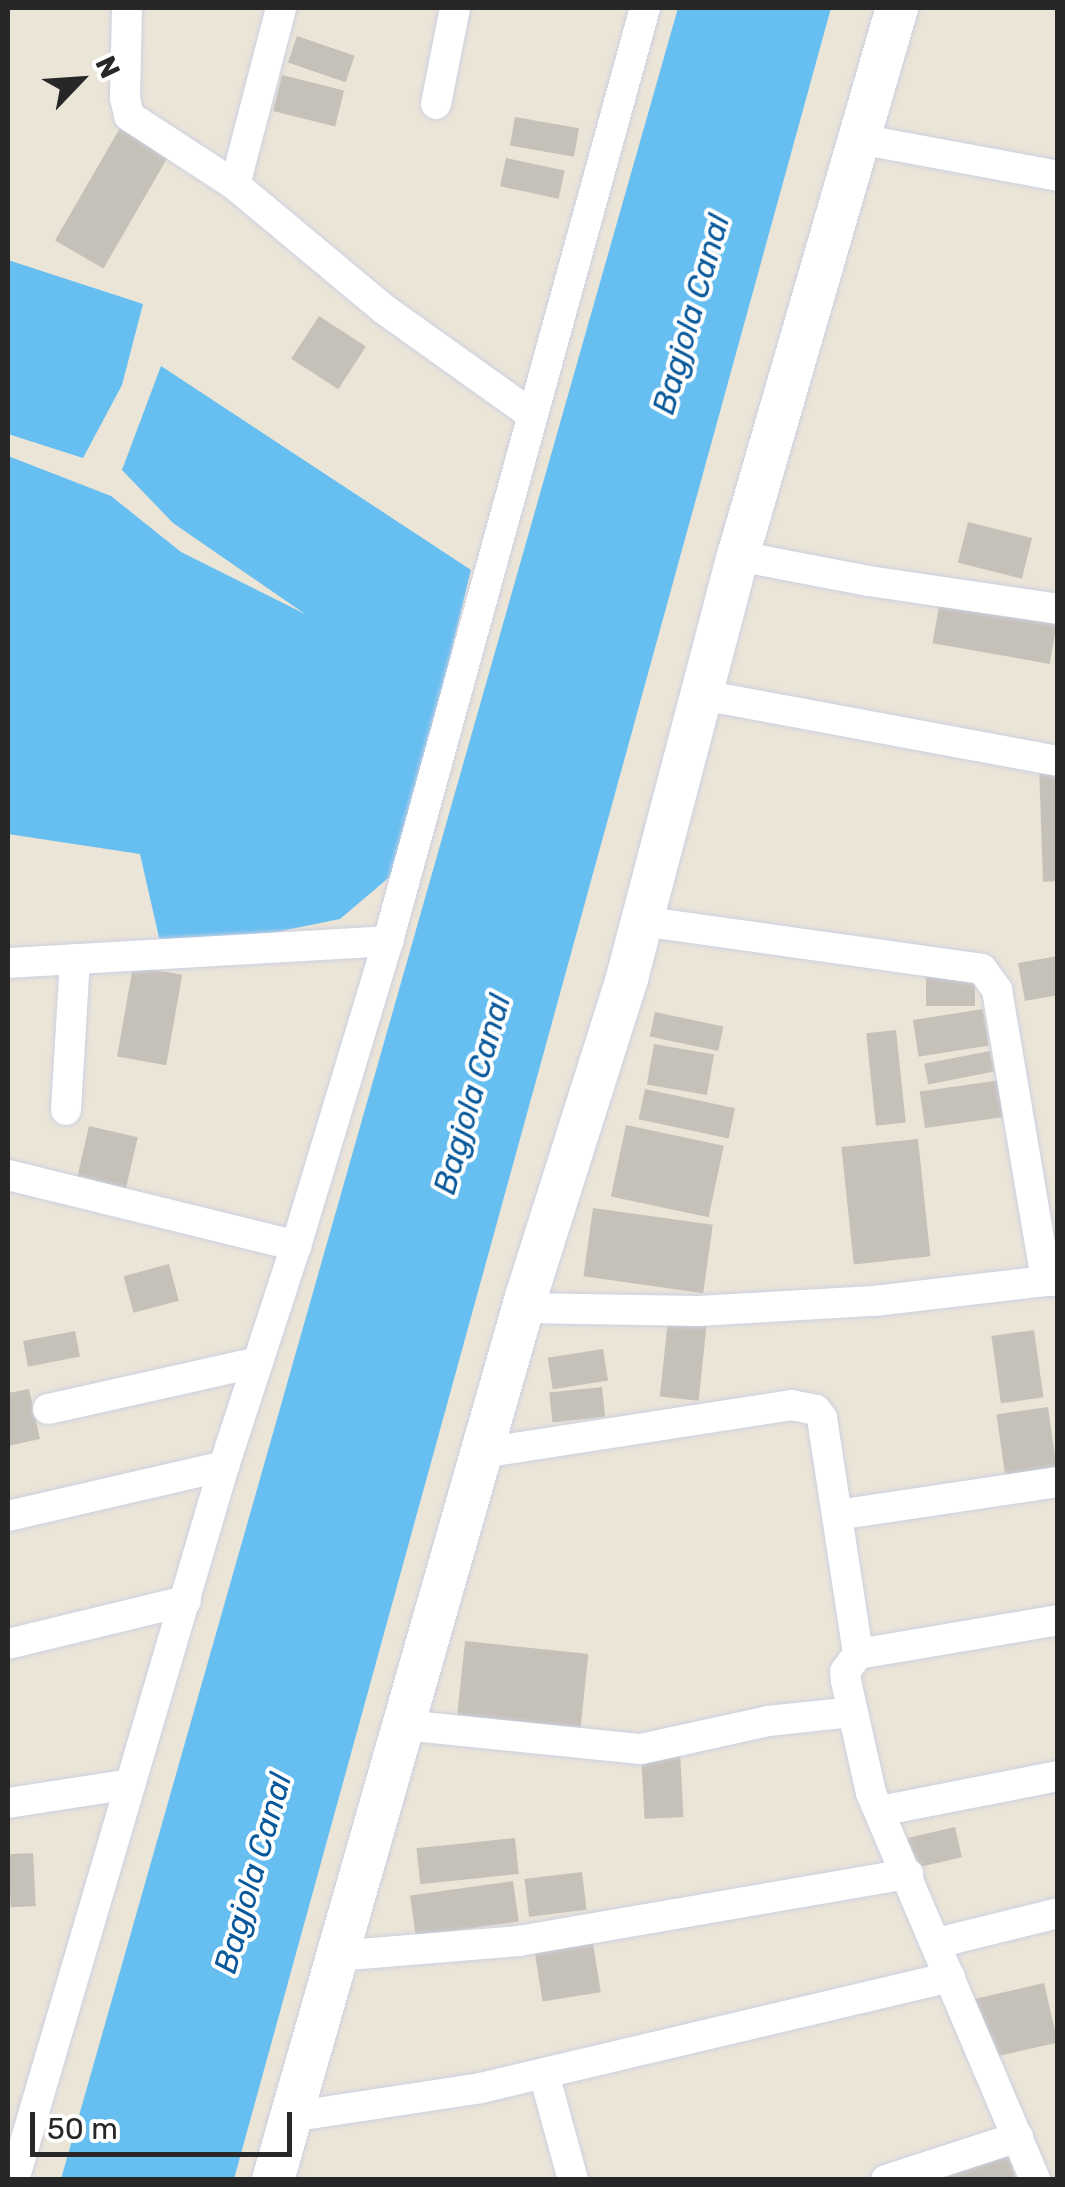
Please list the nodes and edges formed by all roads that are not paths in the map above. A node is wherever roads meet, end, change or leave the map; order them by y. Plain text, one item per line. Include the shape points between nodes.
1 (128, 8) edge
2 (281, 8) edge
3 (455, 8) edge
4 (645, 8) edge
5 (897, 8) edge
6 (436, 104) dead end
7 (859, 139) junction
8 (1058, 176) edge
9 (235, 185) junction
10 (532, 415) junction
11 (738, 556) junction
12 (1058, 609) edge
13 (702, 696) junction
14 (1058, 761) edge
15 (642, 921) junction
16 (388, 941) junction
17 (75, 959) junction
18 (8, 963) edge
19 (66, 1110) dead end
20 (8, 1176) edge
21 (296, 1246) junction
22 (1052, 1281) edge
23 (523, 1308) junction
24 (258, 1362) junction
25 (48, 1409) dead end
26 (482, 1453) junction
27 (224, 1466) junction
28 (1058, 1482) edge
29 (837, 1515) junction
30 (8, 1516) edge
31 (186, 1601) junction
32 (1058, 1620) edge
33 (8, 1644) edge
34 (858, 1654) junction
35 (852, 1712) junction
36 (404, 1725) junction
37 (1058, 1776) edge
38 (131, 1784) junction
39 (8, 1803) edge
40 (880, 1811) junction
41 (908, 1874) junction
42 (1058, 1913) edge
43 (936, 1943) junction
44 (336, 1956) junction
45 (950, 1977) junction
46 (544, 2074) junction
47 (290, 2117) junction
48 (1018, 2137) junction
49 (1058, 2160) edge
50 (14, 2180) edge
51 (272, 2180) edge
52 (573, 2180) edge
53 (886, 2180) edge
54 (1036, 2180) edge

1 - 9 street via 129,116
2 - 9 street
3 - 6 street
4 - 10 street
5 - 7 street
7 - 8 street
7 - 11 street
9 - 10 street via 384,310
10 - 16 street
11 - 12 street
11 - 13 street
13 - 14 street
13 - 15 street
15 - 22 street via 982,968 997,990
15 - 23 street
16 - 17 street
16 - 21 street
17 - 18 street
17 - 19 street
20 - 21 street
21 - 24 street
22 - 23 street via 718,1310
23 - 26 street
24 - 25 street
24 - 27 street
26 - 29 street via 808,1405 822,1418
26 - 36 street
27 - 30 street
27 - 31 street
28 - 29 street
29 - 34 street
31 - 33 street
31 - 38 street
32 - 34 street
34 - 35 street via 845,1672
35 - 36 street via 768,1721 641,1750
35 - 40 street
36 - 44 street
37 - 40 street
38 - 39 street
38 - 50 street
40 - 41 street
41 - 43 street
41 - 44 street via 519,1941
42 - 43 street
43 - 45 street
44 - 47 street
45 - 46 street
45 - 48 street
46 - 47 street
46 - 52 street
47 - 51 street
48 - 53 street
48 - 54 street
49 - 54 street

